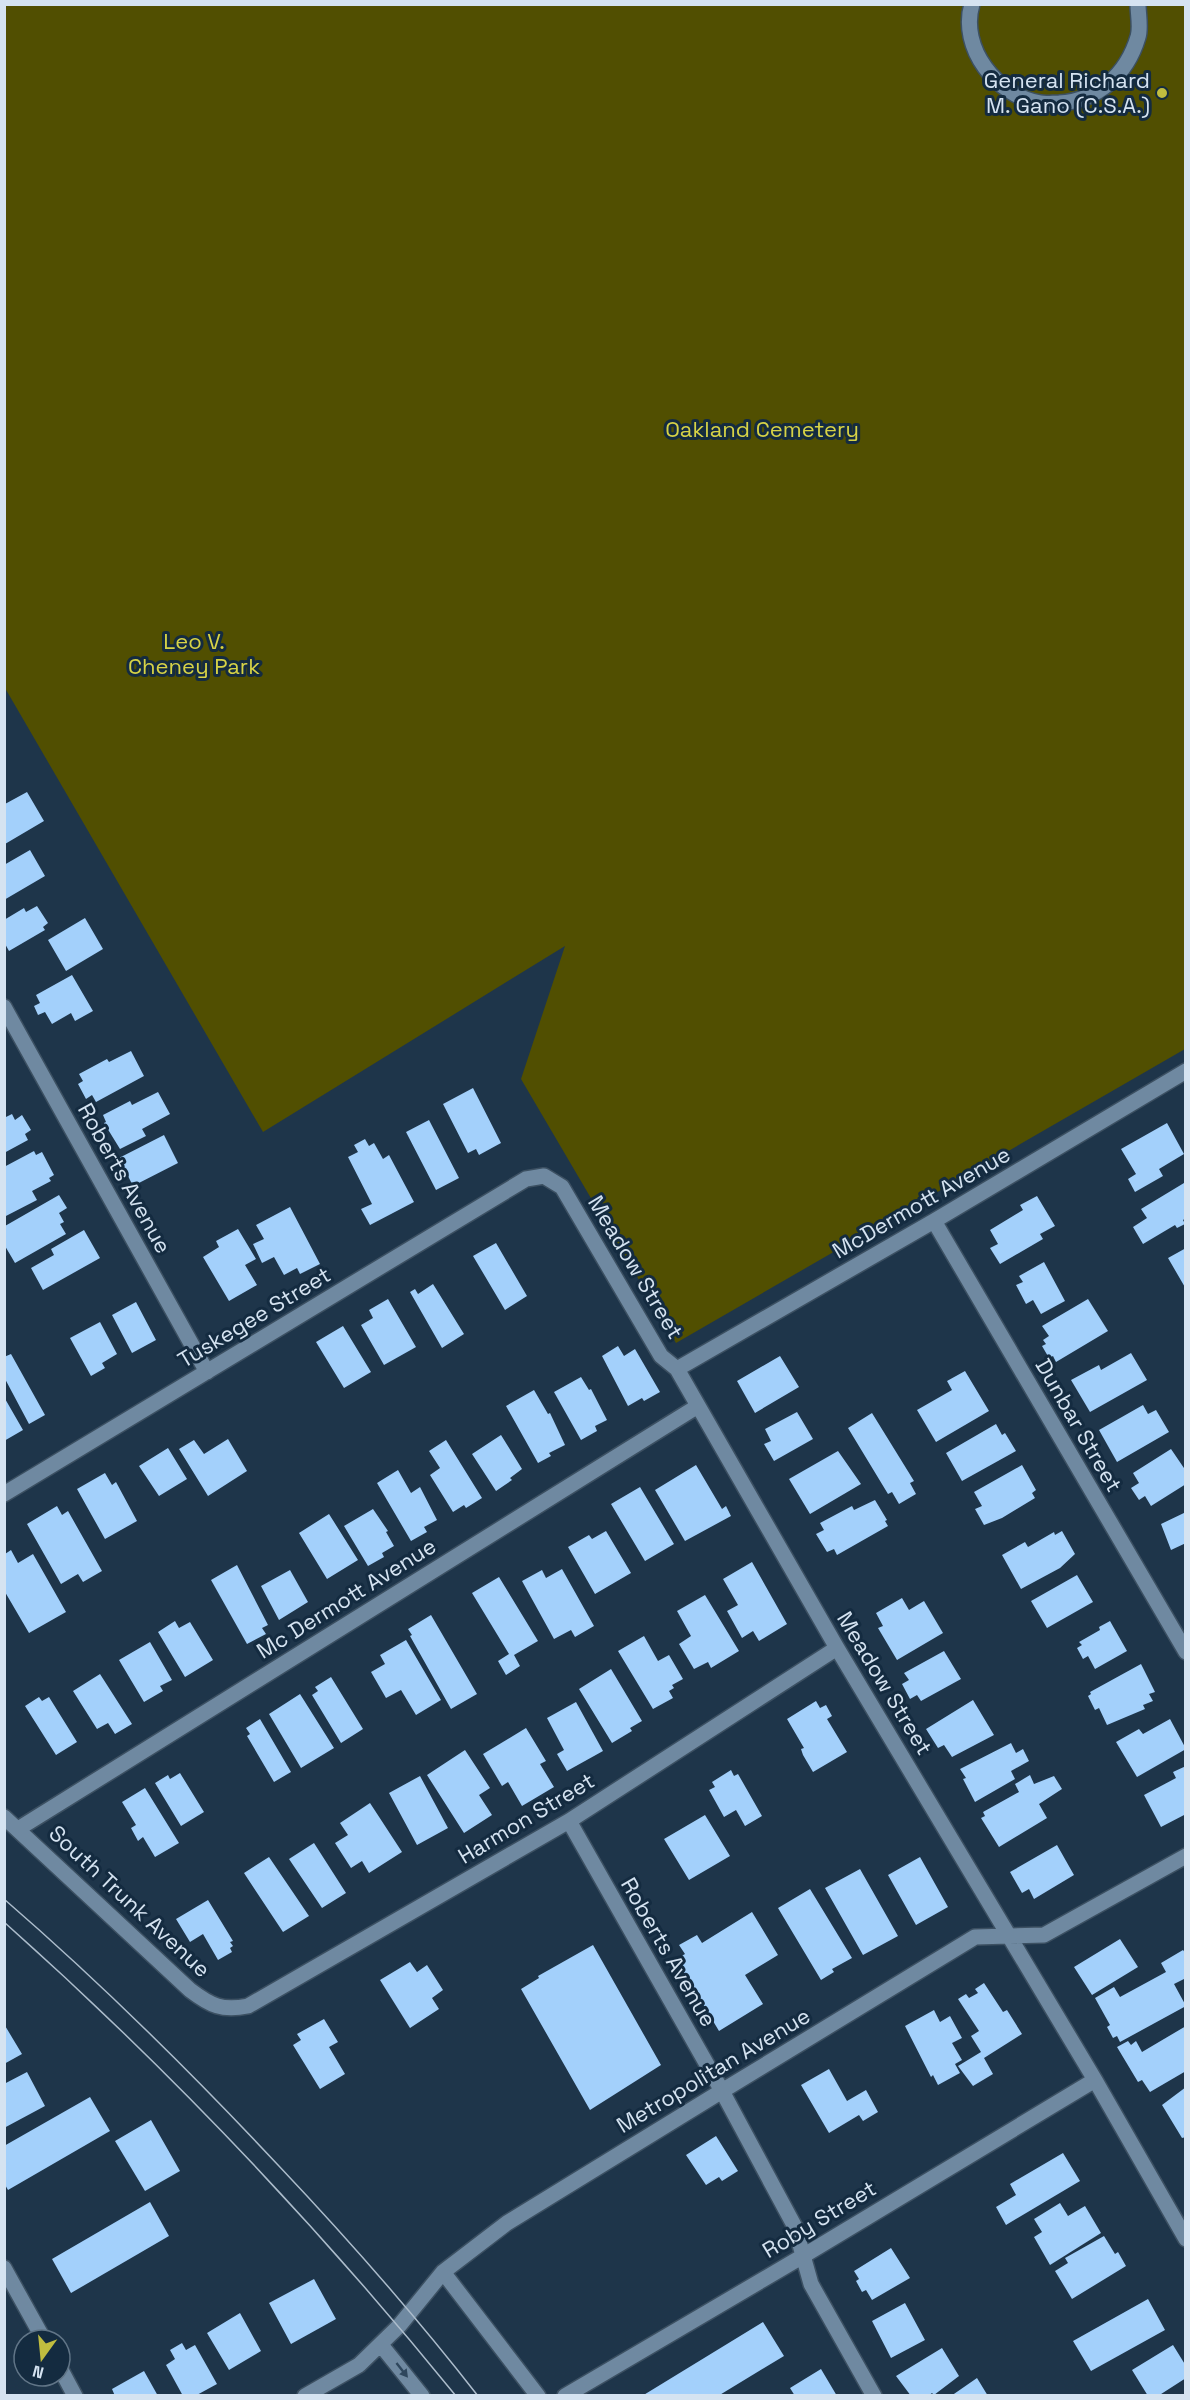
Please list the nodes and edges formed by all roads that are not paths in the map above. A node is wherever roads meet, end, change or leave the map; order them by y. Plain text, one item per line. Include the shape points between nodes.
1 (972, 4) edge
2 (1138, 4) edge
3 (4, 1007) edge
4 (1185, 1071) edge
5 (526, 1179) joint
6 (934, 1221) junction
7 (677, 1369) junction
8 (207, 1372) junction
9 (698, 1406) junction
10 (4, 1494) edge
11 (837, 1648) junction
12 (1185, 1652) edge
13 (4, 1817) edge
14 (568, 1821) junction
15 (18, 1829) junction
16 (1185, 1856) edge
17 (1010, 1937) junction
18 (230, 2009) joint
19 (1095, 2080) junction
20 (722, 2091) junction
21 (1185, 2239) edge
22 (803, 2256) junction
23 (4, 2268) edge
24 (443, 2272) junction
25 (37, 2328) edge
26 (381, 2345) junction
27 (305, 2396) edge
28 (422, 2396) edge
29 (538, 2396) edge
30 (565, 2396) edge
31 (874, 2396) edge

1 - 2 street via 969,14 973,45 981,64 1009,91 1040,103 1075,102 1101,91 1122,71 1139,35
3 - 8 street, Roberts Avenue
4 - 6 street, McDermott Avenue
5 - 7 street, Meadow Street via 544,1176 562,1187 661,1356
5 - 8 street, Tuskegee Street
6 - 7 street, McDermott Avenue
6 - 12 street, Dunbar Street
7 - 9 street, Meadow Street
8 - 10 street, Tuskegee Street
9 - 11 street, Meadow Street
9 - 15 street, Mc Dermott Avenue
11 - 14 street, Harmon Street
11 - 17 street, Meadow Street
13 - 15 street, South Trunk Avenue
14 - 18 street, Harmon Street via 248,2006
14 - 20 street, Roberts Avenue
15 - 18 street, South Trunk Avenue via 190,1990 208,2003
16 - 17 street, Metropolitan Avenue via 1044,1935
17 - 19 street, Meadow Street
17 - 20 street, Metropolitan Avenue via 975,1937
19 - 21 street, Meadow Street
19 - 22 street, Roby Street
20 - 22 street, Roberts Avenue via 795,2227
20 - 24 street, Metropolitan Avenue via 507,2223
22 - 30 street, Roby Street
22 - 31 street, Roberts Avenue via 811,2284
23 - 25 street
24 - 26 street, Metropolitan Avenue
24 - 29 street
26 - 27 street, Metropolitan Avenue via 359,2365
26 -> 28 street

